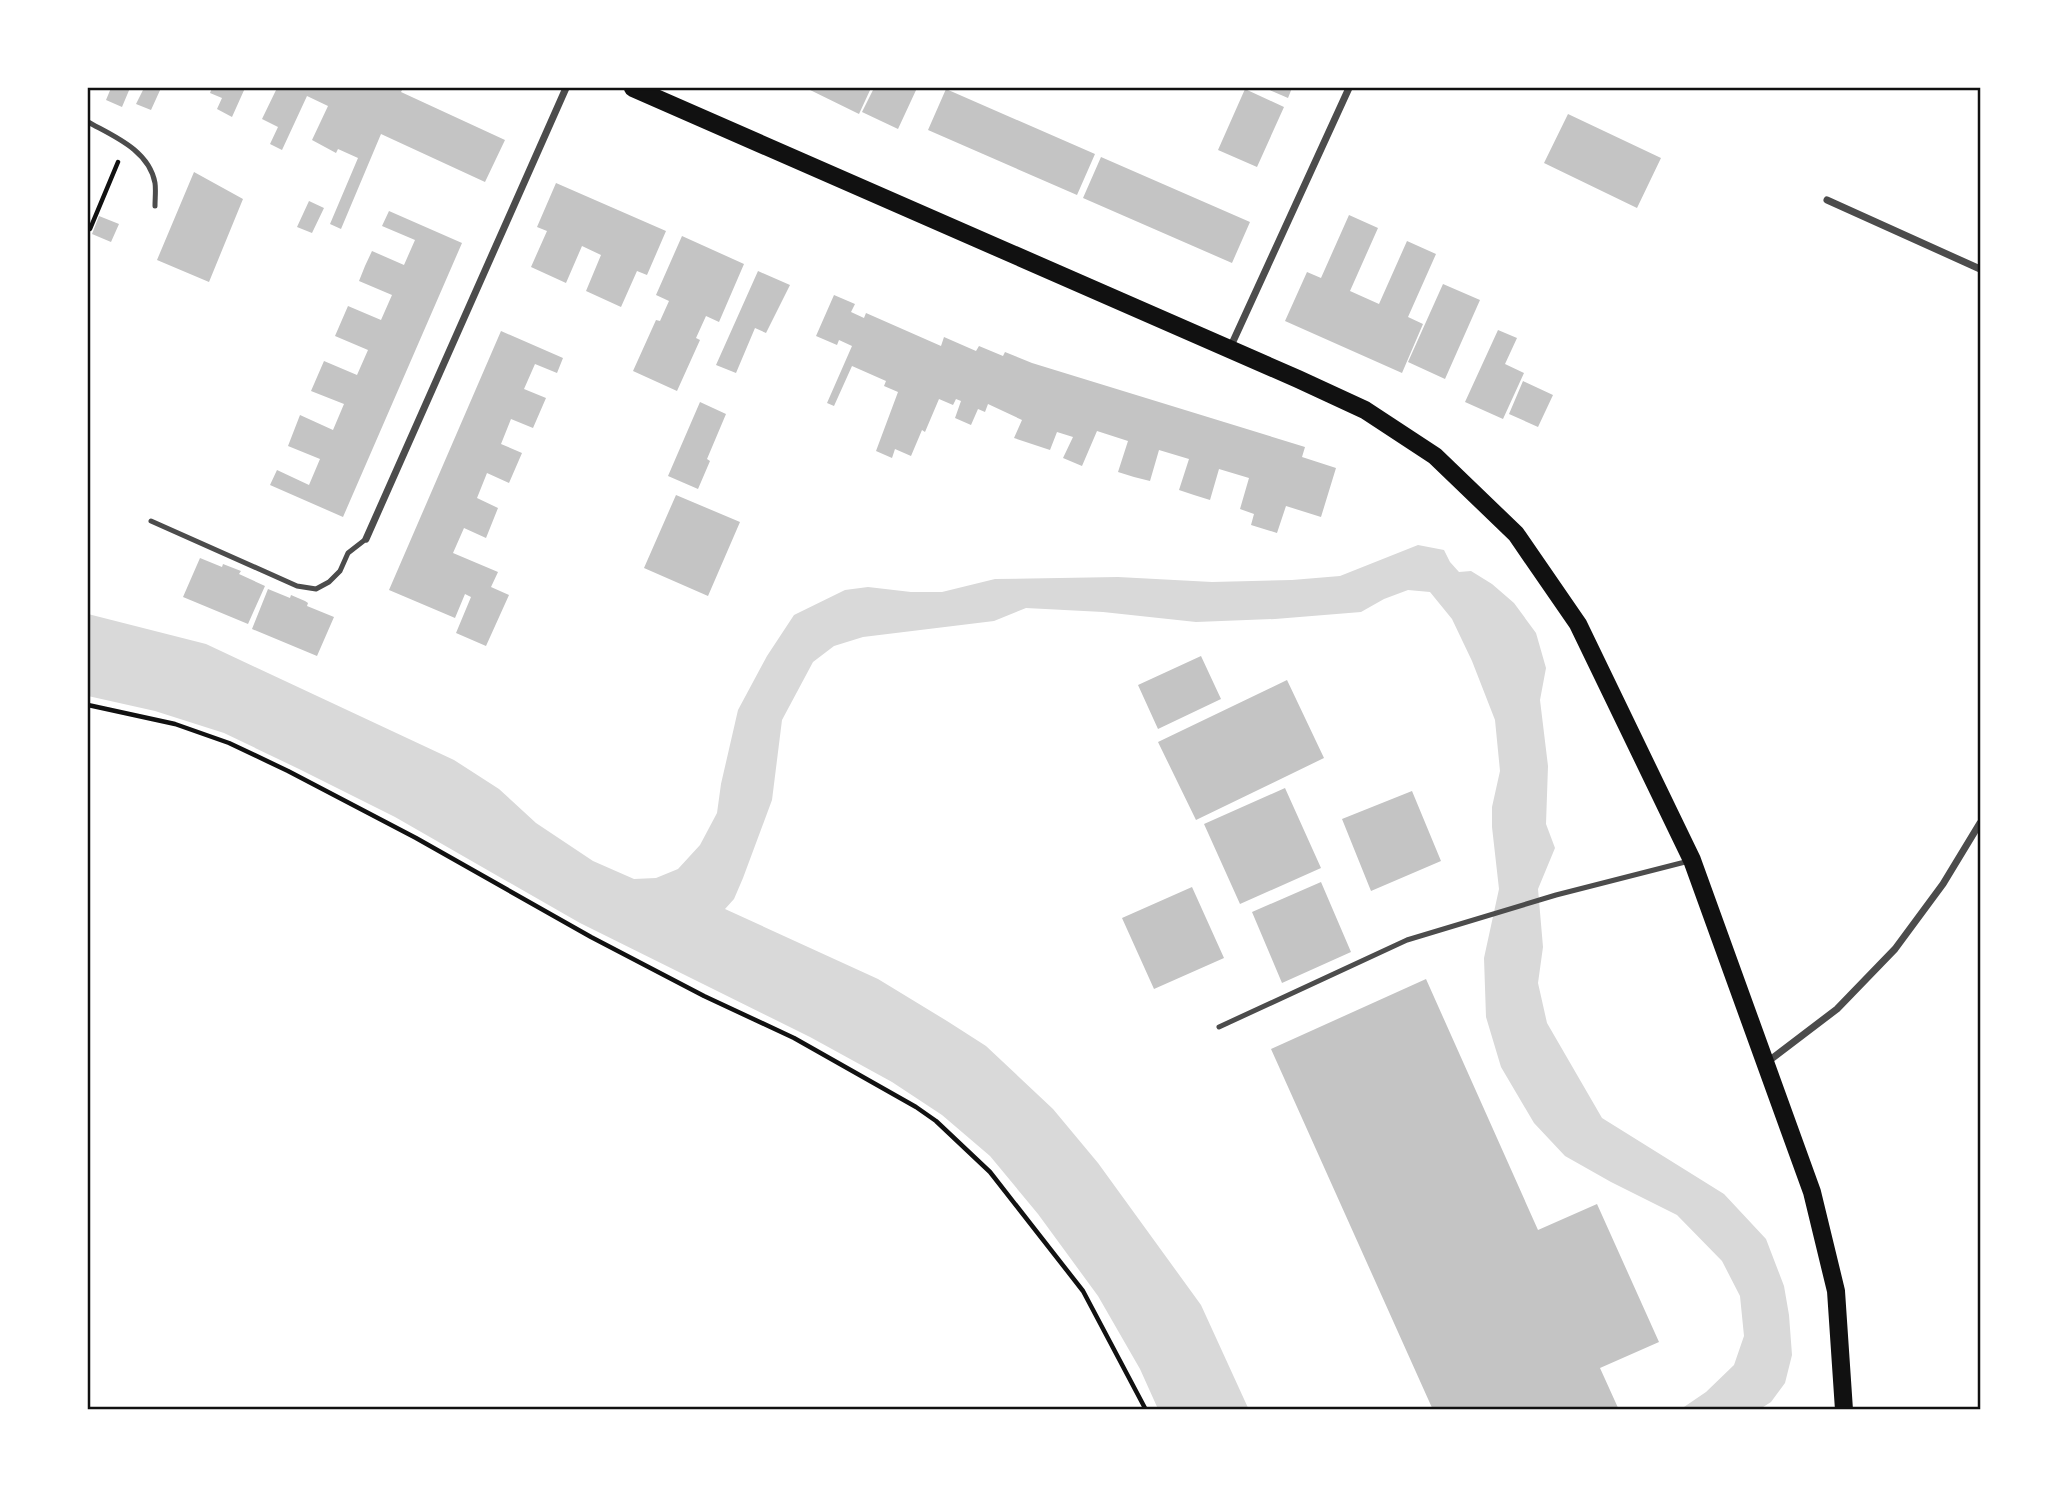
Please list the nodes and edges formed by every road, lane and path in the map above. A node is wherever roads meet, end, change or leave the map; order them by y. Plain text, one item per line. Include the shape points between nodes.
1 (566, 88) edge
2 (633, 88) edge
3 (1349, 88) edge
4 (88, 121) edge
5 (126, 142) junction
6 (1827, 200) dead end
7 (155, 205) dead end
8 (90, 229) dead end
9 (1980, 270) edge
10 (1230, 348) junction
11 (151, 521) dead end
12 (366, 539) joint
13 (88, 705) edge
14 (1980, 823) edge
15 (1692, 860) junction
16 (1219, 1027) dead end
17 (1766, 1063) junction
18 (1146, 1409) edge
19 (1844, 1409) edge

1 - 12 street
2 - 10 main road
3 - 10 street
4 - 5 lane
5 - 7 lane via 144,160 155,182
5 - 8 path
6 - 9 street
10 - 15 main road via 1365,410 1436,456 1516,534 1578,624
11 - 12 lane via 298,586 316,589 340,571 348,554
13 - 18 path via 176,724 288,771 602,943 794,1038 916,1107 990,1172 1083,1291
14 - 17 street via 1895,949 1837,1010
15 - 16 lane via 1407,940
15 - 17 main road
17 - 19 main road via 1812,1192 1836,1291

